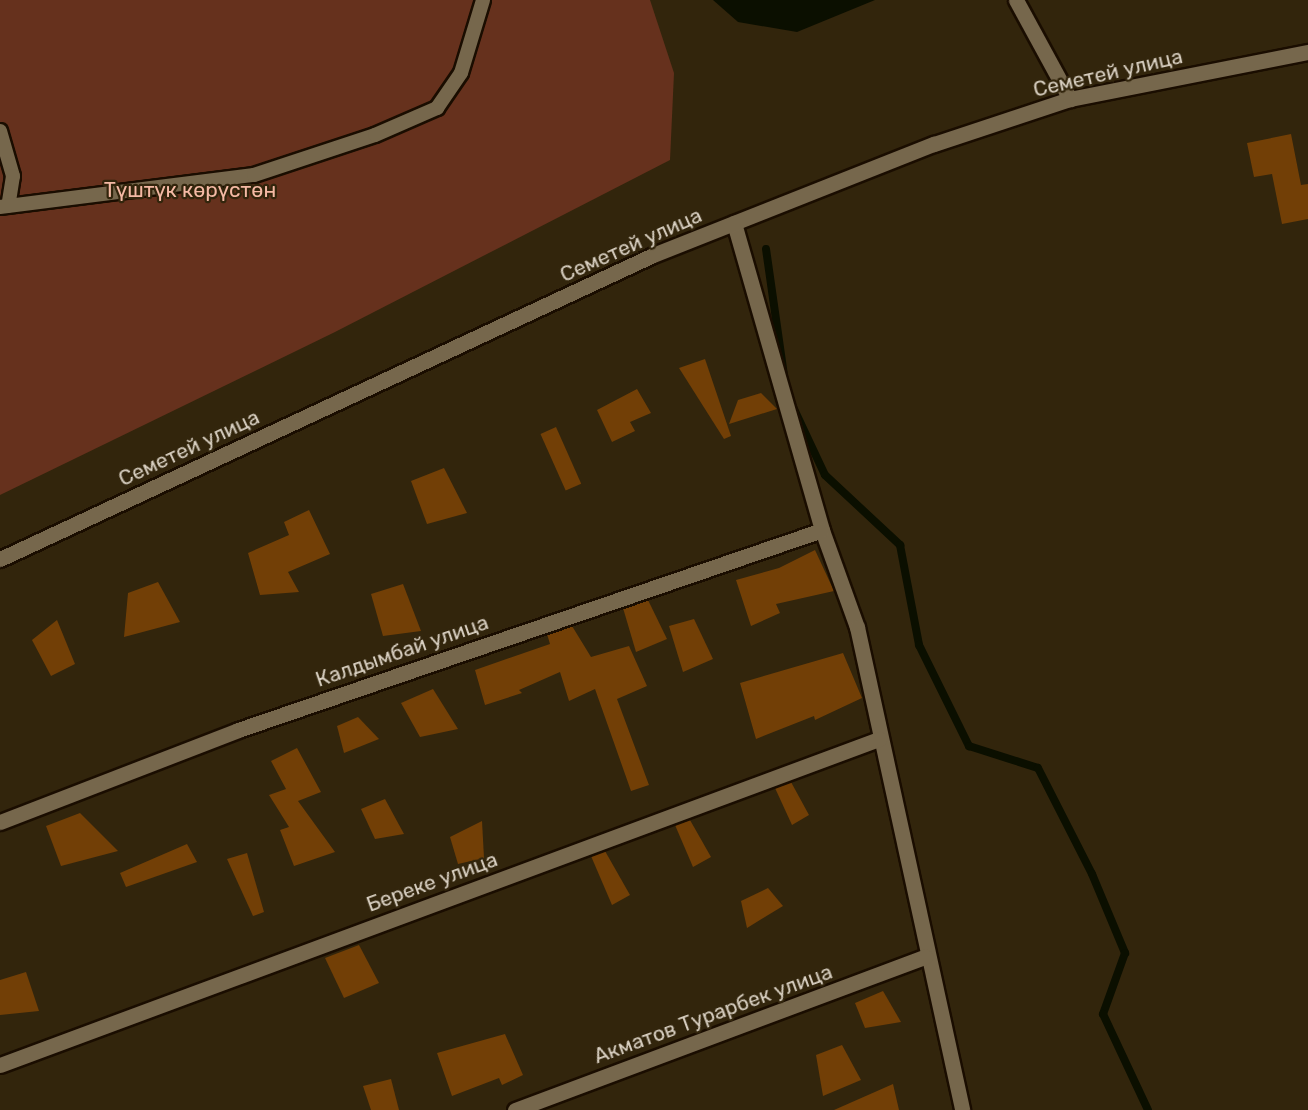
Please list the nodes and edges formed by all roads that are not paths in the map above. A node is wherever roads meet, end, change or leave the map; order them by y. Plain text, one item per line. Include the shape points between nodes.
1 (483, 0) edge
2 (1016, 0) edge
3 (1308, 52) edge
4 (1070, 99) junction
5 (0, 132) edge
6 (4, 206) edge
7 (734, 223) junction
8 (822, 530) junction
9 (0, 559) edge
10 (879, 739) junction
11 (0, 822) edge
12 (925, 957) junction
13 (0, 1065) edge
14 (515, 1110) edge
15 (962, 1110) edge

1 - 6 lane via 461,73 437,108 386,131 254,175
2 - 4 street
3 - 4 street, Семетей улица
4 - 7 street, Семетей улица via 934,144
5 - 6 lane via 13,176
7 - 8 street
7 - 9 street, Семетей улица via 653,255
8 - 10 street via 857,627
8 - 11 street, Калдымбай улица via 238,730
10 - 12 street
10 - 13 street, Береке улица
12 - 14 street, Акматов Турарбек улица
12 - 15 street

